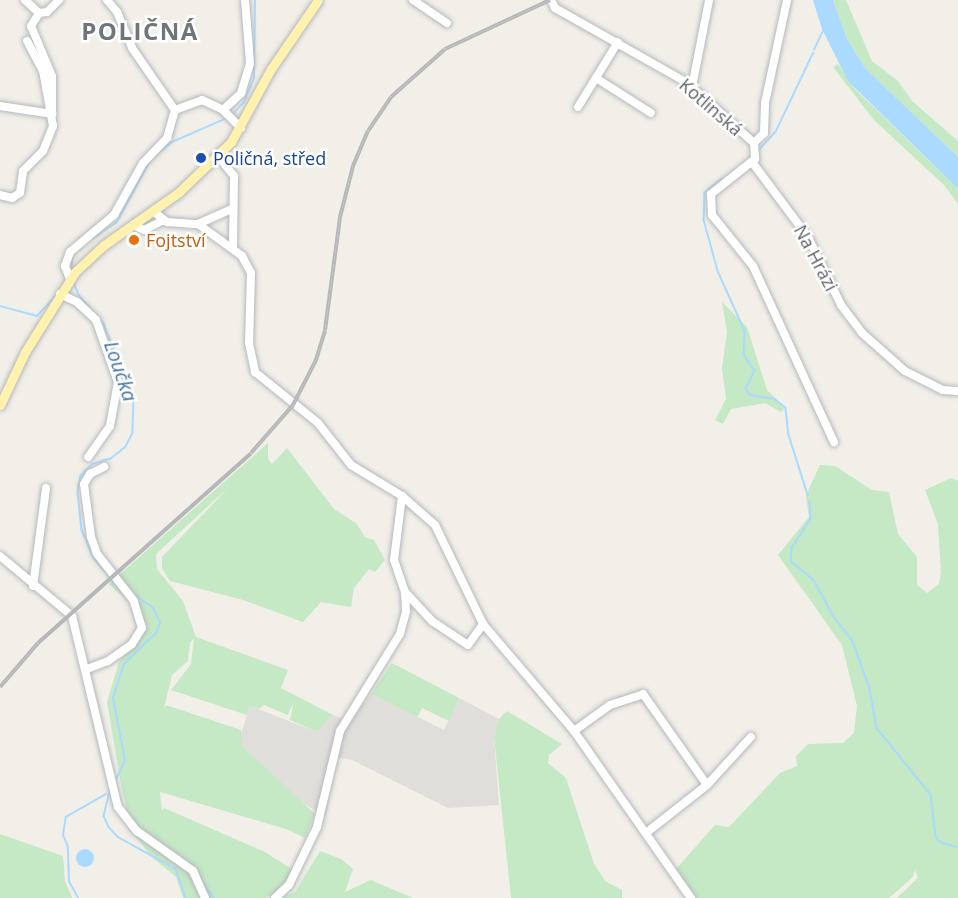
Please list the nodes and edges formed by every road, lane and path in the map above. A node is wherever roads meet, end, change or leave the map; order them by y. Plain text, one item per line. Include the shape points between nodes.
1 (25, 0) edge
2 (59, 0) edge
3 (107, 0) edge
4 (245, 0) edge
5 (318, 0) edge
6 (412, 0) edge
7 (551, 0) edge
8 (709, 0) edge
9 (787, 0) edge
10 (39, 13) junction
11 (447, 23) dead end
12 (27, 41) dead end
13 (618, 42) junction
14 (596, 78) junction
15 (692, 87) junction
16 (0, 106) edge
17 (578, 107) dead end
18 (175, 110) junction
19 (651, 112) dead end
20 (52, 114) junction
21 (226, 115) junction
22 (241, 128) junction
23 (755, 152) junction
24 (218, 155) junction
25 (0, 195) edge
26 (231, 209) junction
27 (153, 211) junction
28 (164, 220) junction
29 (198, 224) junction
30 (133, 225) junction
31 (233, 247) junction
32 (70, 279) junction
33 (60, 294) junction
34 (956, 391) dead end
35 (0, 405) edge
36 (834, 442) dead end
37 (88, 457) dead end
38 (104, 467) dead end
39 (46, 488) dead end
40 (402, 496) junction
41 (0, 556) edge
42 (33, 586) junction
43 (405, 592) junction
44 (483, 624) junction
45 (87, 669) junction
46 (574, 731) junction
47 (751, 737) dead end
48 (707, 785) junction
49 (646, 833) junction
50 (205, 898) edge
51 (275, 898) edge
52 (691, 898) edge

1 - 10 street
2 - 10 street via 47,12
3 - 18 street via 117,12 132,48
4 - 21 street via 250,63 241,93
5 - 22 main road via 271,69
6 - 11 street
7 - 13 street, Kotlinská via 555,8
8 - 15 street
9 - 23 street via 765,104 764,133
10 - 20 street via 32,26 52,76
12 - 20 street via 43,71
13 - 14 street
13 - 15 street, Kotlinská
14 - 17 street
14 - 19 street
15 - 23 street, Kotlinská
16 - 20 street
18 - 21 street via 202,100
18 - 32 street via 167,138 143,164 114,215 70,252 65,266
20 - 25 street via 50,138 24,171 20,193 12,198
21 - 22 street
22 - 24 main road
23 - 34 street, Na Hrázi via 808,237 850,318 881,352 918,378 943,390
23 - 36 street via 711,194 712,215 753,266
24 - 26 street via 234,175
24 - 27 main road
26 - 29 street
26 - 31 street
27 - 28 street
27 - 30 main road
28 - 29 street
28 - 30 street via 144,230
29 - 31 street
30 - 32 main road via 94,252
31 - 40 street via 251,273 249,343 255,372 318,423 351,465
32 - 33 main road
33 - 35 main road via 19,363
33 - 37 street via 77,302 96,320 118,382 110,426
38 - 45 street via 90,474 84,484 91,537 97,554 134,601 142,628 132,644 108,661
39 - 42 street
40 - 43 street via 394,560
40 - 44 street via 435,525
41 - 42 street
42 - 45 street via 72,616
43 - 44 street via 437,625 468,645
43 - 51 street via 406,611 400,634 340,731 317,827 289,885
44 - 46 street
45 - 50 street via 115,799 137,831 193,871
46 - 48 street via 610,705 643,693
46 - 49 street
47 - 48 street
48 - 49 street
49 - 52 street

